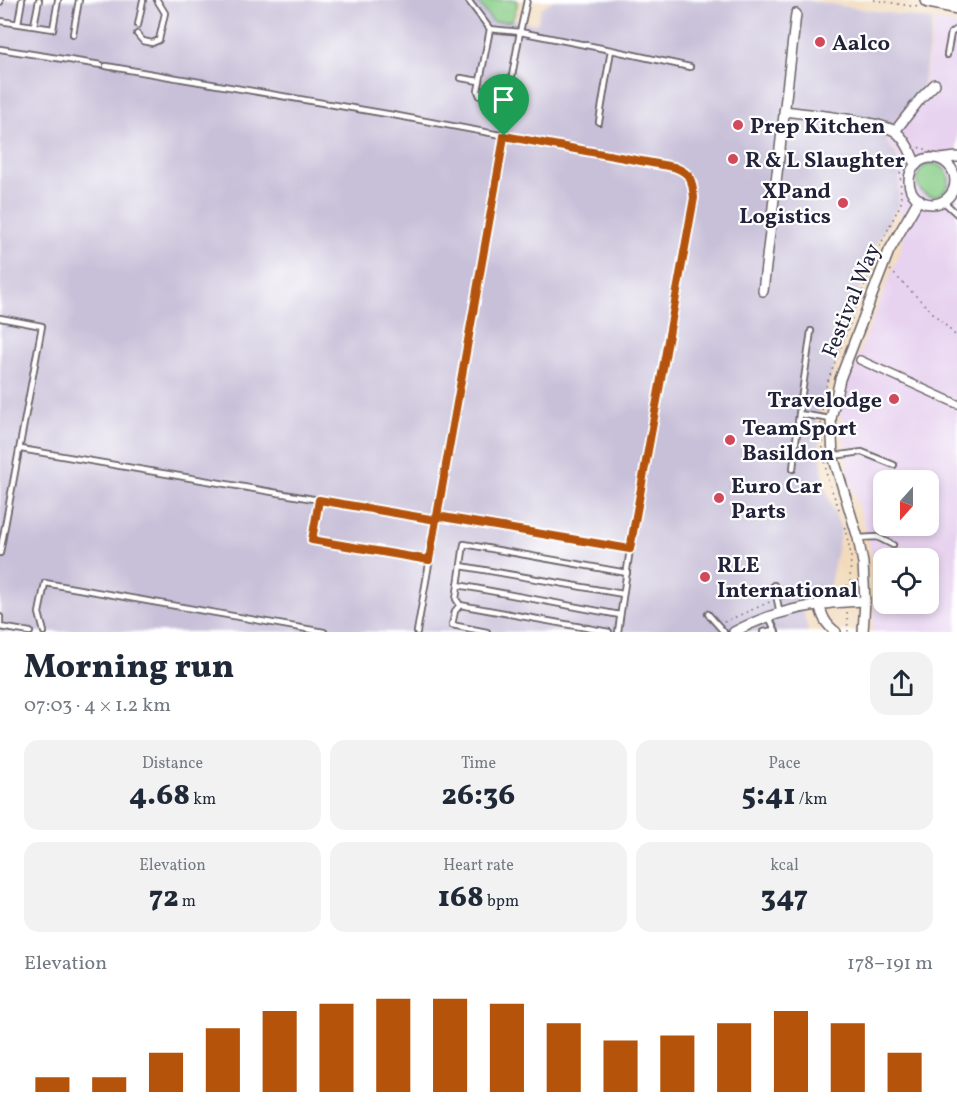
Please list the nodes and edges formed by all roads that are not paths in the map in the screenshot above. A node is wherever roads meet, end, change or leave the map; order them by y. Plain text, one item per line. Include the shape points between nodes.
1 (22, 0) edge
2 (39, 0) edge
3 (58, 0) edge
4 (79, 0) edge
5 (143, 0) edge
6 (157, 0) edge
7 (468, 0) edge
8 (527, 0) edge
9 (924, 4) edge
10 (957, 6) edge
11 (796, 14) dead end
12 (0, 21) edge
13 (18, 23) junction
14 (34, 25) junction
15 (138, 25) dead end
16 (957, 29) edge
17 (490, 30) junction
18 (520, 32) junction
19 (73, 34) dead end
20 (137, 34) dead end
21 (0, 49) edge
22 (611, 50) junction
23 (947, 55) dead end
24 (690, 67) dead end
25 (460, 78) dead end
26 (479, 81) junction
27 (935, 84) dead end
28 (506, 109) junction
29 (784, 111) junction
30 (599, 122) dead end
31 (895, 131) junction
32 (504, 136) junction
33 (957, 157) edge
34 (940, 159) junction
35 (916, 165) junction
36 (956, 180) edge
37 (919, 199) junction
38 (943, 201) junction
39 (957, 214) edge
40 (763, 291) dead end
41 (0, 318) edge
42 (811, 331) dead end
43 (860, 360) dead end
44 (957, 404) edge
45 (799, 414) junction
46 (831, 419) junction
47 (21, 449) junction
48 (833, 456) junction
49 (894, 465) dead end
50 (793, 469) dead end
51 (319, 500) junction
52 (437, 518) junction
53 (858, 538) junction
54 (893, 545) dead end
55 (630, 549) junction
56 (0, 553) edge
57 (429, 560) junction
58 (461, 566) junction
59 (627, 573) junction
60 (458, 585) junction
61 (774, 585) dead end
62 (623, 594) junction
63 (865, 601) junction
64 (819, 603) junction
65 (460, 605) junction
66 (708, 614) dead end
67 (780, 614) junction
68 (620, 615) junction
69 (0, 617) edge
70 (769, 617) junction
71 (0, 623) edge
72 (0, 627) edge
73 (775, 631) edge
74 (30, 632) edge
75 (44, 632) edge
76 (324, 632) edge
77 (417, 632) edge
78 (487, 632) edge
79 (609, 632) edge
80 (618, 632) edge
81 (724, 632) edge
82 (734, 632) edge
83 (763, 632) edge
84 (836, 632) edge
85 (863, 632) edge

1 - 13 lane
2 - 14 lane
3 - 14 lane via 53,28
4 - 19 lane
5 - 15 lane
6 - 20 lane via 165,13 159,40 143,41
7 - 17 lane
8 - 18 lane
9 - 10 main road
11 - 29 street
12 - 13 lane
13 - 14 lane
16 - 23 lane via 951,33
17 - 18 lane
17 - 26 lane
18 - 22 lane
18 - 28 lane
21 - 32 lane
22 - 24 lane
22 - 30 lane
25 - 26 lane
26 - 28 lane via 480,96
27 - 31 street
28 - 32 lane
29 - 31 street
29 - 40 street
31 - 35 street
32 - 52 lane
32 - 55 lane via 674,167 687,174 692,183 694,198
33 - 34 street
34 - 35 street via 923,160
34 - 36 street via 953,170
35 - 37 street via 909,179
36 - 38 street
37 - 38 street via 928,203
37 - 46 street, Festival Way via 889,251 840,379
38 - 39 lane
41 - 47 lane via 42,326
42 - 45 lane
43 - 44 street
45 - 46 lane
45 - 50 lane
46 - 48 street, Festival Way
47 - 51 lane
47 - 56 lane
48 - 49 lane via 862,452
48 - 53 street, Festival Way
51 - 52 lane
51 - 57 lane via 312,540
52 - 55 lane
52 - 57 lane
53 - 54 lane via 877,537
53 - 63 street, Festival Way
55 - 59 lane
57 - 77 lane
58 - 59 lane via 464,544
58 - 60 lane
58 - 62 lane
59 - 62 lane
60 - 65 lane via 456,599
60 - 68 lane
61 - 67 lane
62 - 68 lane
63 - 64 street
63 - 85 street, Festival Way
64 - 67 street
64 - 84 street via 826,624
65 - 78 lane via 452,625
65 - 79 lane
66 - 81 lane
67 - 70 street
68 - 80 lane
69 - 71 lane
70 - 73 lane
70 - 82 street
72 - 74 lane
73 - 83 lane
75 - 76 lane via 39,614 45,583

